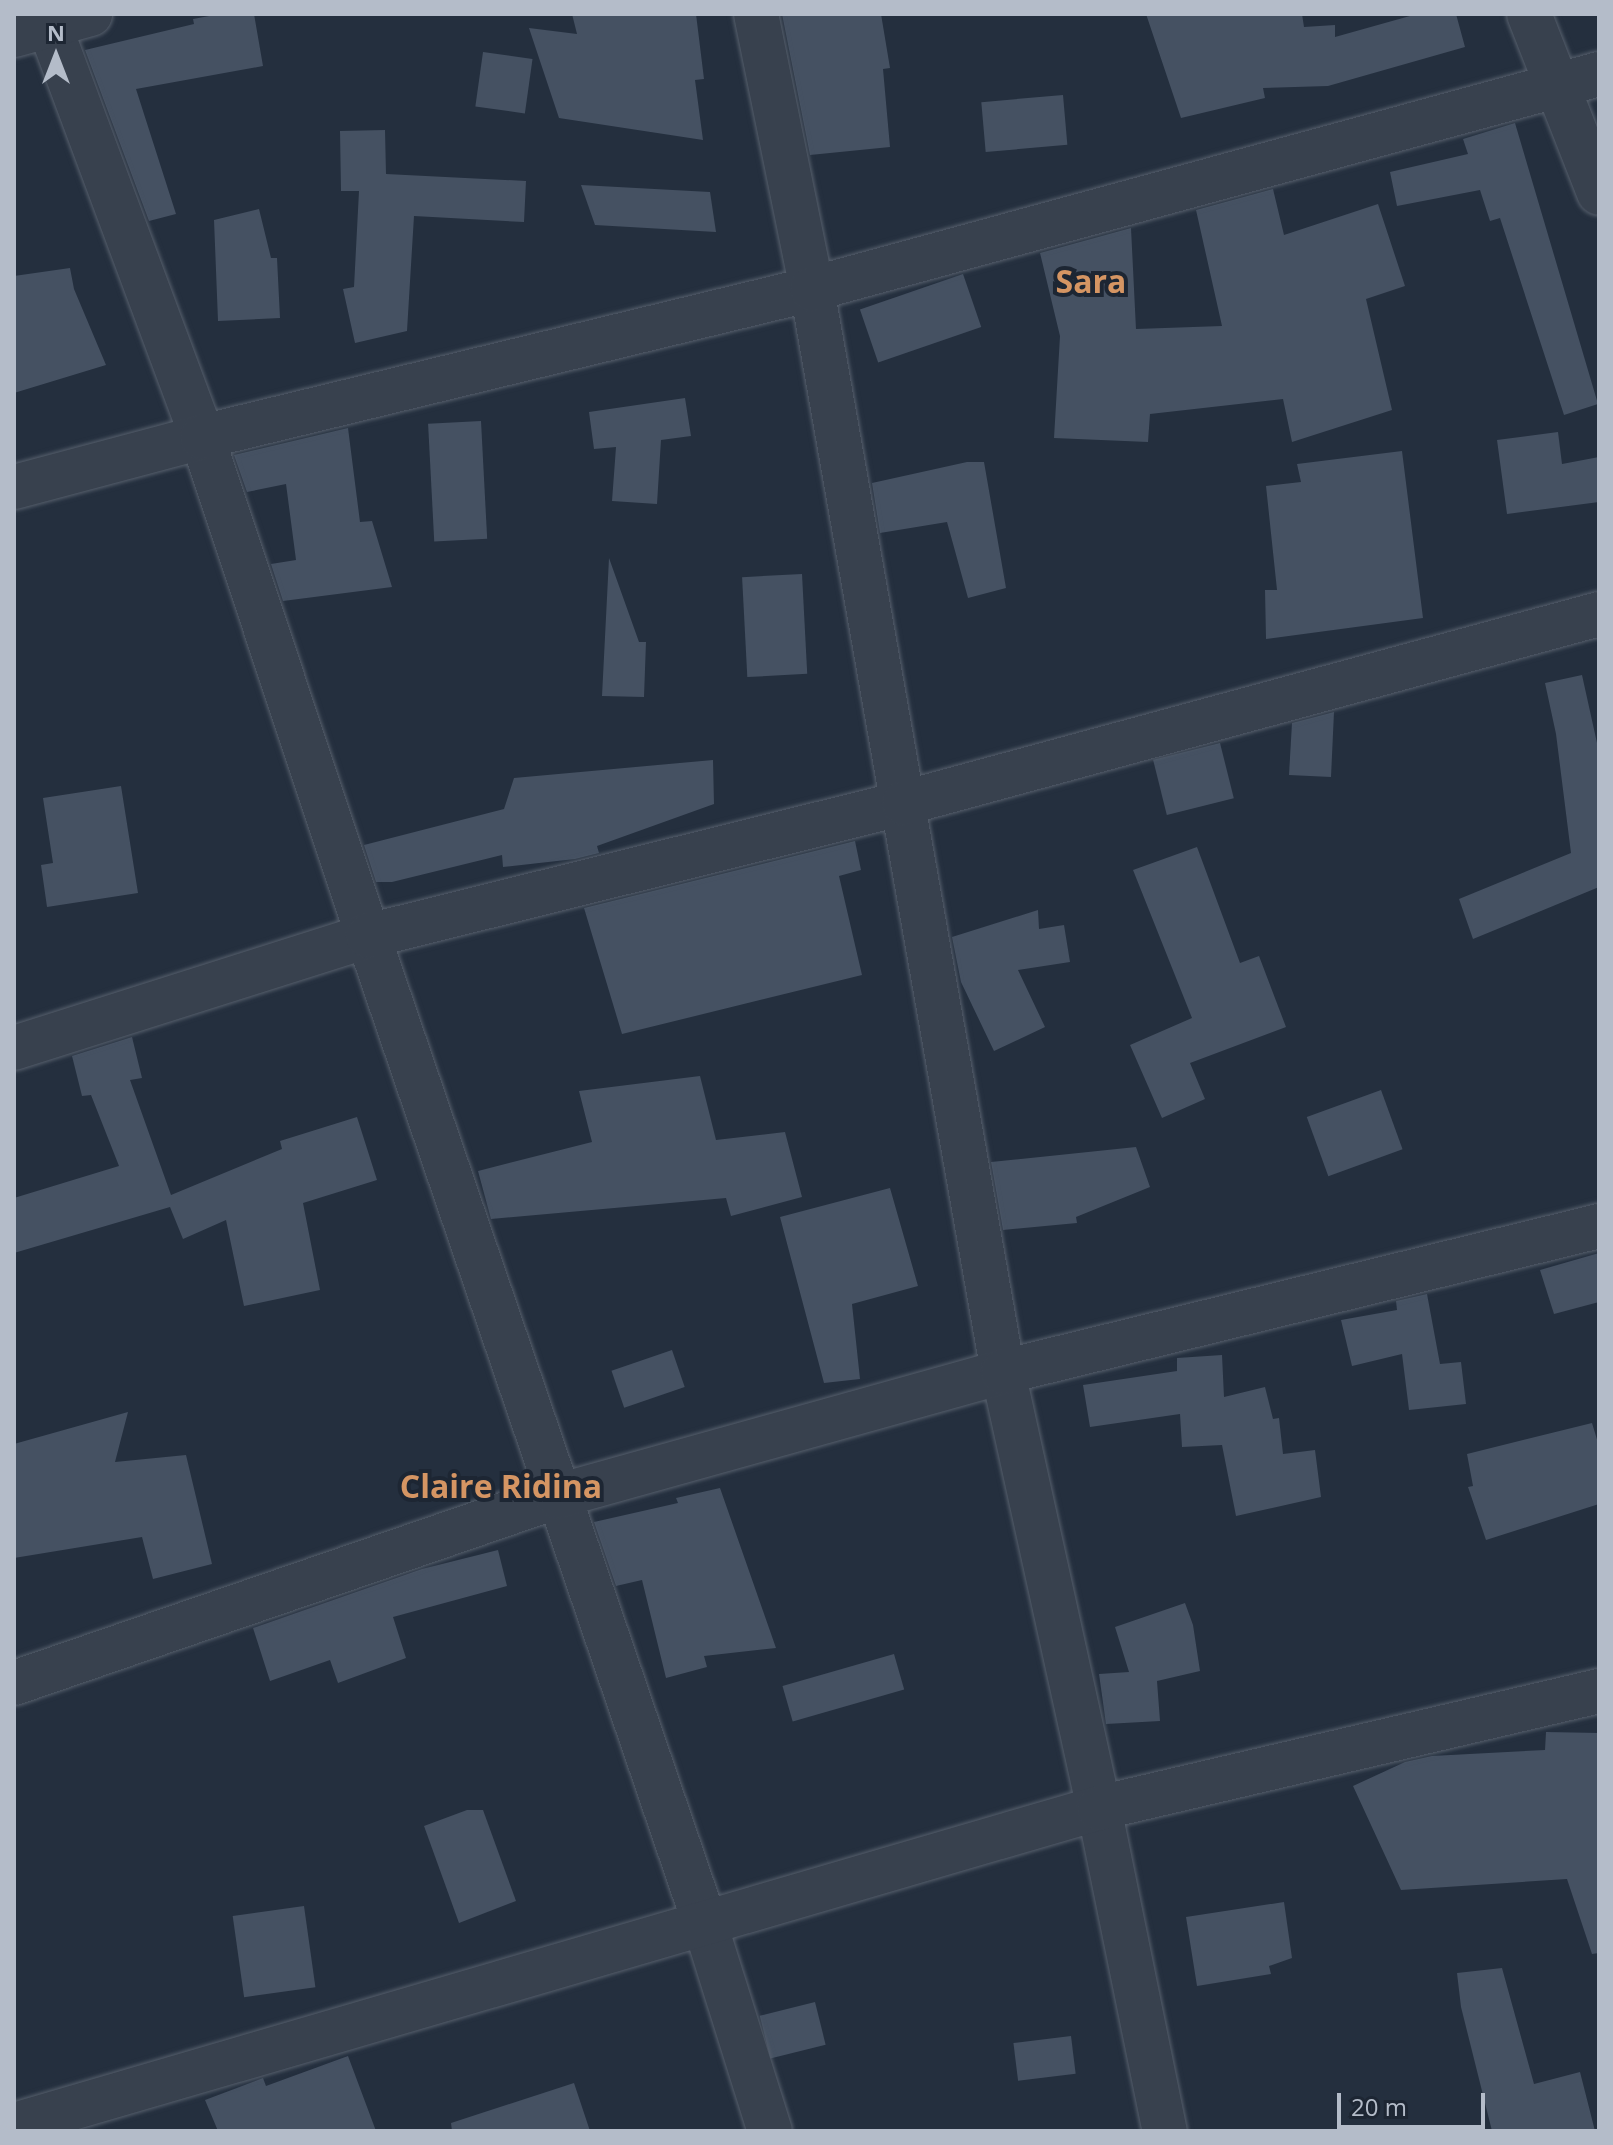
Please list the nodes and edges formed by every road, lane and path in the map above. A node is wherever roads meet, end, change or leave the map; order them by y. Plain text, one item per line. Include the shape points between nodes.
1 (756, 14) edge
2 (1529, 14) edge
3 (49, 22) edge
4 (1599, 74) edge
5 (1557, 88) junction
6 (1599, 193) edge
7 (812, 289) junction
8 (202, 437) junction
9 (14, 487) edge
10 (1599, 614) edge
11 (904, 803) junction
12 (368, 936) junction
13 (14, 1048) edge
14 (1599, 1226) edge
15 (1003, 1372) junction
16 (558, 1496) junction
17 (14, 1683) edge
18 (1599, 1691) edge
19 (1099, 1808) junction
20 (704, 1921) junction
21 (14, 2125) edge
22 (770, 2131) edge
23 (1165, 2131) edge

1 - 7 street
2 - 5 street
3 - 8 street
4 - 5 street
5 - 6 street
5 - 7 street
7 - 8 street
7 - 11 street
8 - 9 street
8 - 12 street
10 - 11 street
11 - 12 street
11 - 15 street
12 - 13 street
12 - 16 street
14 - 15 street
15 - 16 street
15 - 19 street
16 - 17 street
16 - 20 street
18 - 19 street
19 - 20 street
19 - 23 street
20 - 21 street
20 - 22 street

